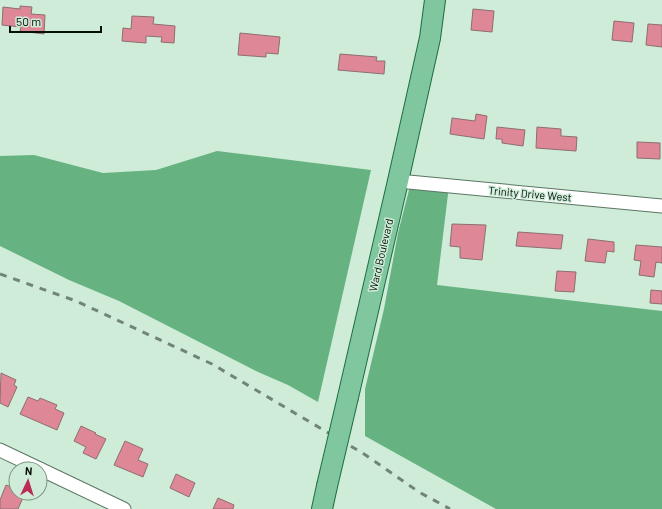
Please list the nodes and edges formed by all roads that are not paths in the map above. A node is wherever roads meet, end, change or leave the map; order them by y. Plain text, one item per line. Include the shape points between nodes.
1 (435, 0) edge
2 (398, 181) junction
3 (662, 206) edge
4 (0, 450) edge
5 (23, 461) edge
6 (48, 473) edge
7 (117, 508) edge
8 (322, 509) edge

1 - 2 main road, Ward Boulevard via 430,38
2 - 3 street, Trinity Drive West
2 - 8 main road, Ward Boulevard, bridge
4 - 5 street
6 - 7 street

